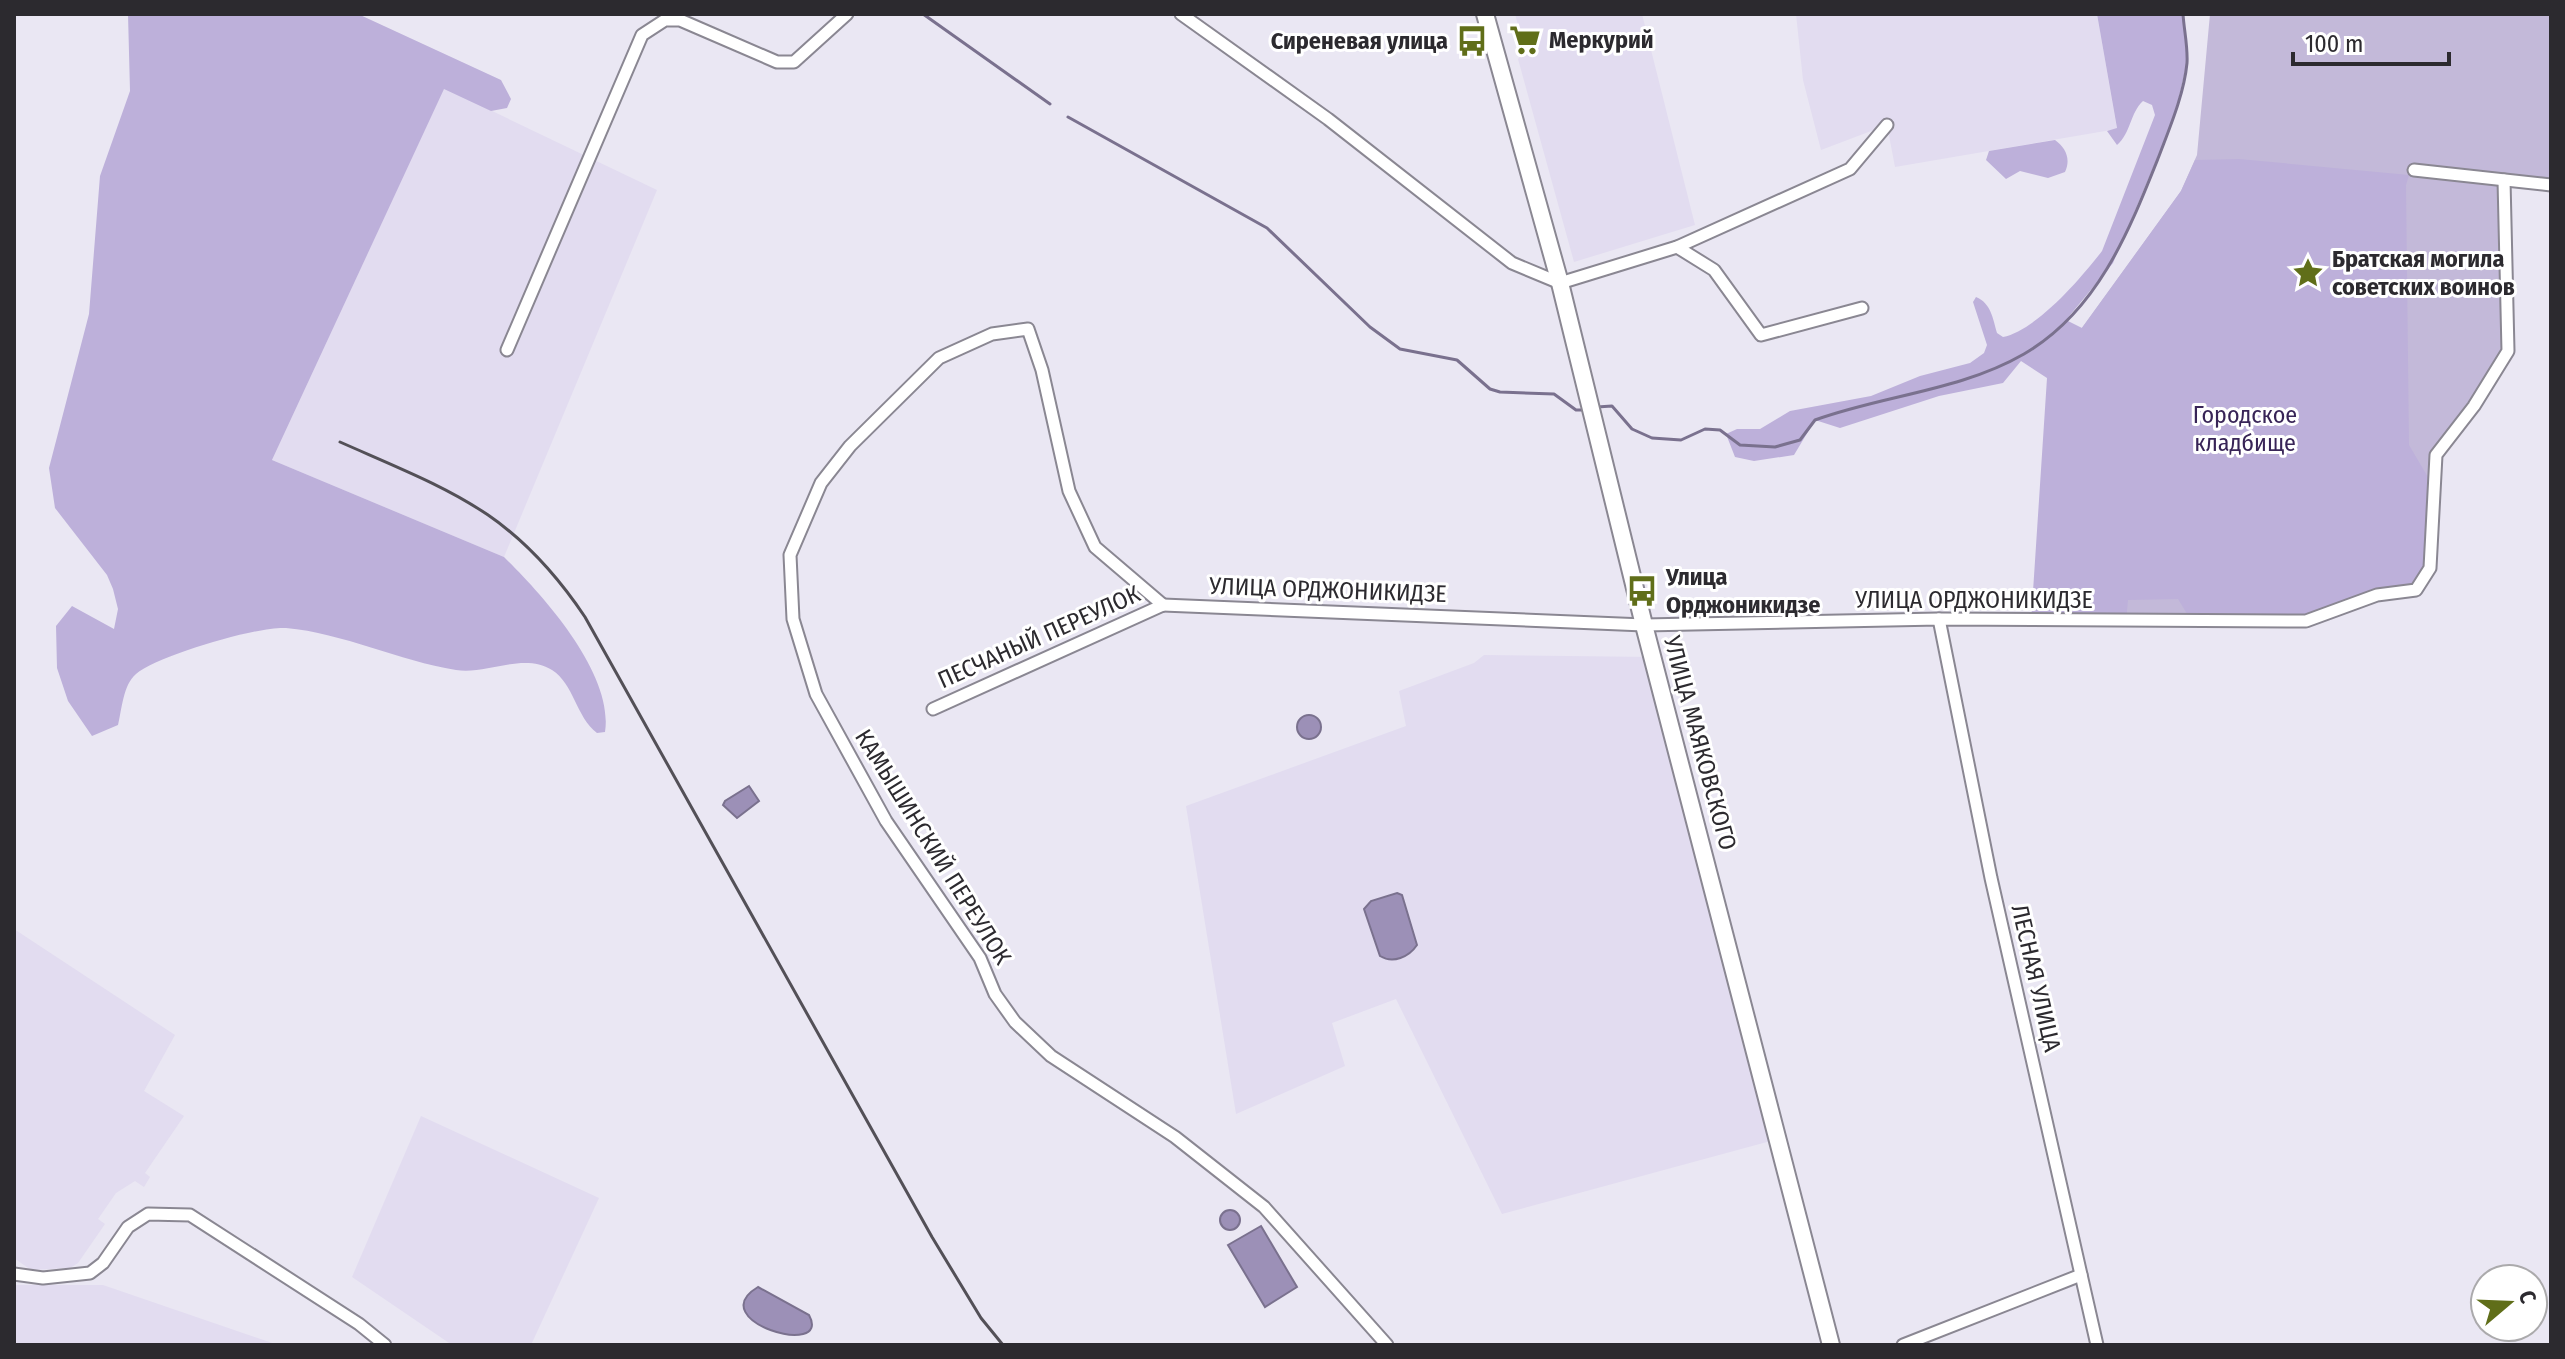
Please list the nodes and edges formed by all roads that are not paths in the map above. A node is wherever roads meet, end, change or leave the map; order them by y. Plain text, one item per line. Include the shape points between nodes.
1 (847, 14) edge
2 (1181, 14) edge
3 (1485, 14) edge
4 (1887, 125) dead end
5 (2414, 170) dead end
6 (2504, 180) junction
7 (2551, 185) edge
8 (1677, 247) junction
9 (1560, 283) junction
10 (1862, 308) dead end
11 (507, 350) dead end
12 (1163, 605) junction
13 (1939, 619) junction
14 (1644, 625) junction
15 (933, 709) dead end
16 (14, 1274) edge
17 (2081, 1275) junction
18 (385, 1345) edge
19 (1387, 1345) edge
20 (1831, 1345) edge
21 (1903, 1345) edge
22 (2097, 1345) edge

1 - 11 street via 794,62 777,62 680,20 665,20 642,35
2 - 9 street via 1328,119 1512,263
3 - 9 street, УЛИЦА МАЯКОВСКОГО
4 - 8 street via 1850,169
5 - 6 street
6 - 7 street
6 - 13 street, УЛИЦА ОРДЖОНИКИДЗЕ via 2508,351 2436,455 2430,568 2416,590 2377,595 2306,621
8 - 9 street
8 - 10 street via 1714,270 1754,331 1769,335
9 - 14 street, УЛИЦА МАЯКОВСКОГО
12 - 14 street, УЛИЦА ОРДЖОНИКИДЗЕ
12 - 15 street, ПЕСЧАНЫЙ ПЕРЕУЛОК
12 - 19 street, КАМЫШИНСКИЙ ПЕРЕУЛОК via 1095,547 1069,491 1028,329 992,334 939,358 850,446 821,483 790,555 793,619 816,694 886,821 980,958 995,994 1015,1022 1051,1056 1175,1137 1264,1207
13 - 14 street, УЛИЦА ОРДЖОНИКИДЗЕ
13 - 17 street, ЛЕСНАЯ УЛИЦА
14 - 20 street, УЛИЦА МАЯКОВСКОГО
16 - 18 street via 43,1278 90,1273 128,1227 148,1214 190,1215
17 - 21 street
17 - 22 street, ЛЕСНАЯ УЛИЦА

